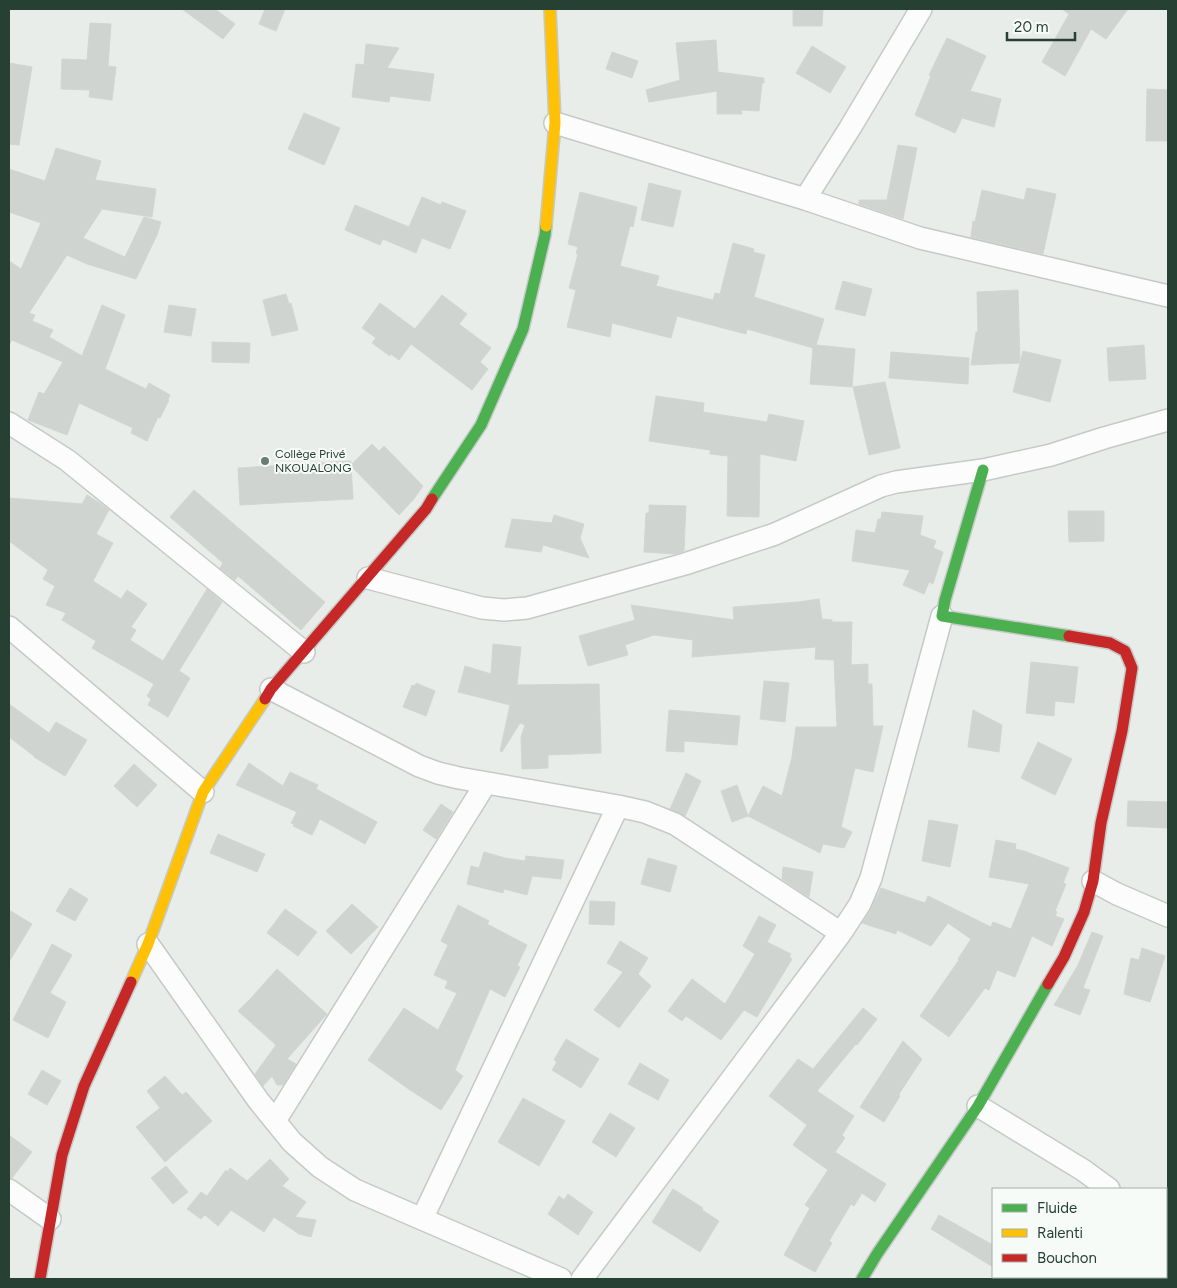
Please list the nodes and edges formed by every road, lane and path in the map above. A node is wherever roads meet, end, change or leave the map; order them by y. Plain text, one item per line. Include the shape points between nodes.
1 (550, 9) edge
2 (921, 9) edge
3 (555, 123) junction
4 (805, 199) junction
5 (1168, 296) edge
6 (1168, 420) edge
7 (9, 423) edge
8 (983, 470) junction
9 (368, 578) junction
10 (942, 616) junction
11 (9, 627) edge
12 (304, 652) junction
13 (271, 689) junction
14 (486, 783) junction
15 (203, 792) junction
16 (618, 806) junction
17 (1093, 881) junction
18 (1168, 916) edge
19 (840, 933) junction
20 (148, 944) junction
21 (978, 1106) junction
22 (275, 1122) junction
23 (1108, 1188) edge
24 (9, 1190) edge
25 (50, 1219) junction
26 (422, 1219) junction
27 (40, 1279) edge
28 (561, 1279) edge
29 (582, 1279) edge
30 (862, 1279) edge

1 - 3 street
2 - 4 street
3 - 4 street
3 - 9 street via 545,235 523,329 481,425 426,509
4 - 5 street via 920,238
6 - 8 street via 1051,455
7 - 12 street via 67,460
8 - 9 street via 881,486 775,534 685,564 527,608 482,608
8 - 10 street
9 - 12 street
10 - 17 street via 1110,643 1125,651 1132,668 1101,823
10 - 19 street via 871,878 860,904
11 - 15 street
12 - 13 street
13 - 14 street via 418,766
13 - 15 street
14 - 16 street
14 - 22 street
15 - 20 street
16 - 19 street via 675,824
16 - 26 street
17 - 18 street
17 - 21 street via 1084,912 1064,957
19 - 29 street
20 - 22 street
20 - 25 street via 84,1086 62,1155
21 - 23 street
21 - 30 street
22 - 26 street via 320,1167 355,1190
24 - 25 street
25 - 27 street
26 - 28 street

